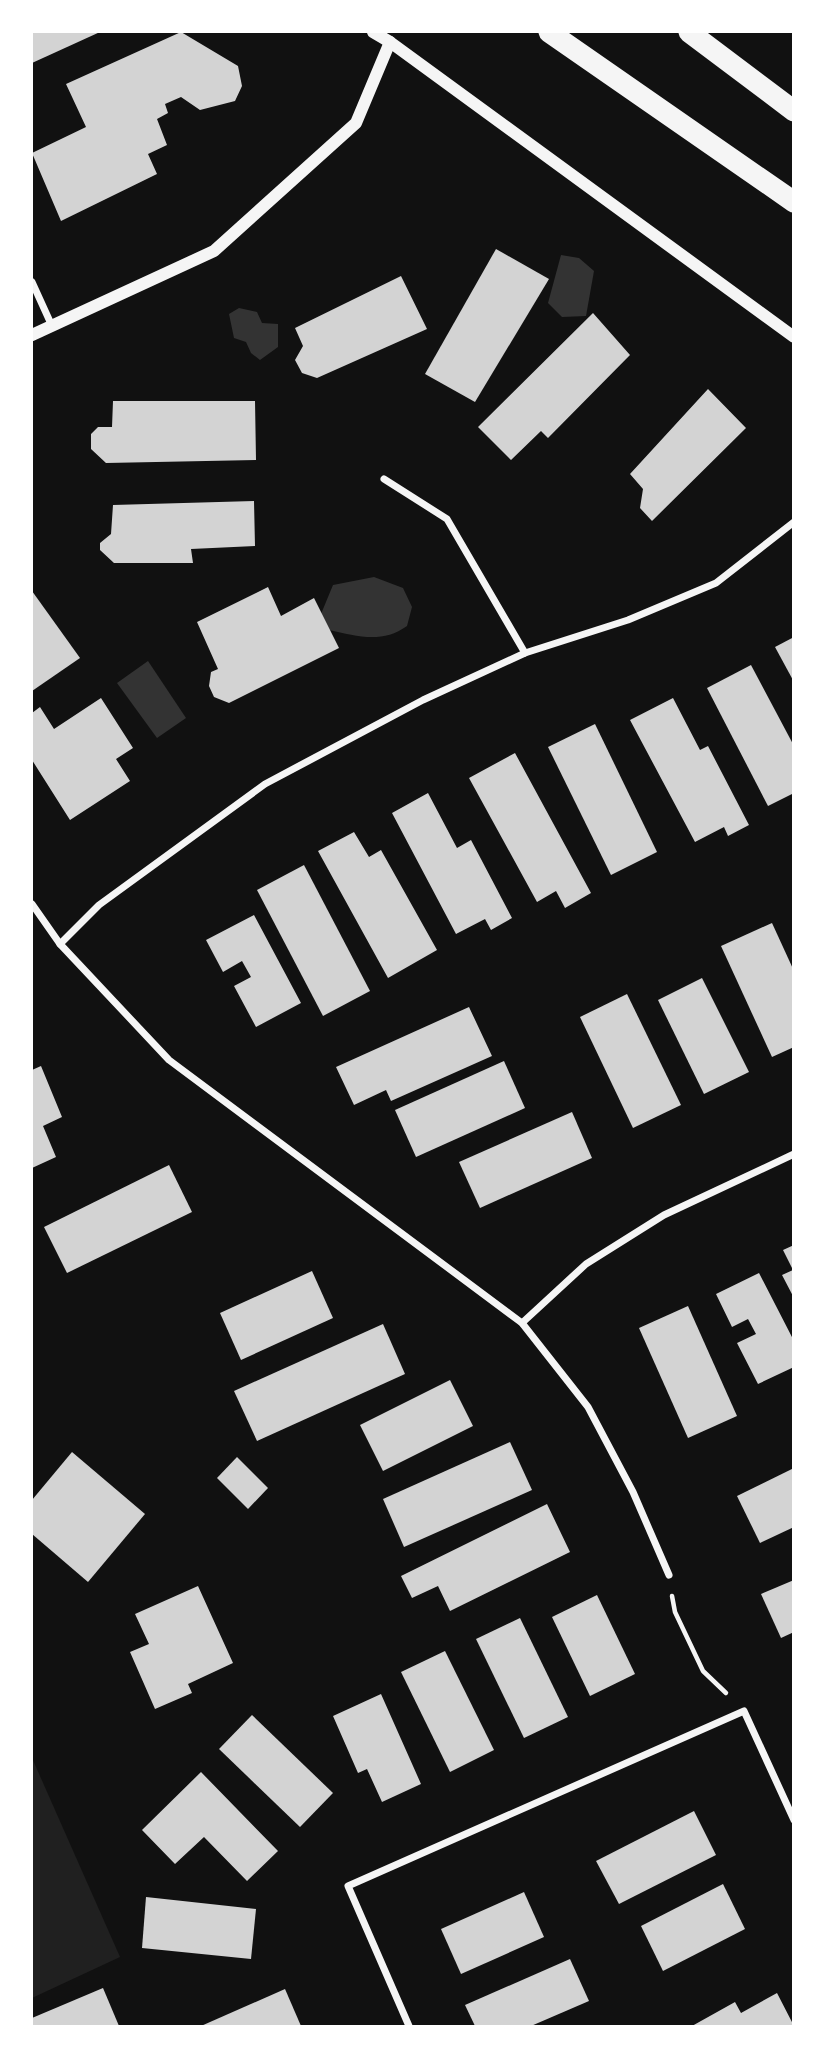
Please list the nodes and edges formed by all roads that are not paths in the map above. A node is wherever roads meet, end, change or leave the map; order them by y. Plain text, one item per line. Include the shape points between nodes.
1 (373, 32) edge
2 (549, 32) edge
3 (689, 32) edge
4 (390, 42) junction
5 (793, 111) edge
6 (793, 202) edge
7 (32, 282) edge
8 (51, 326) junction
9 (32, 335) edge
10 (793, 337) edge
11 (384, 479) dead end
12 (793, 522) edge
13 (525, 653) junction
14 (32, 904) edge
15 (60, 944) junction
16 (793, 1154) edge
17 (522, 1323) junction
18 (669, 1575) road end
19 (793, 1820) edge
20 (409, 2026) edge

1 - 4 street
2 - 6 highway
3 - 5 highway
4 - 8 street via 356,122 214,251
4 - 10 street
7 - 8 street
8 - 9 street
11 - 13 street via 447,519
12 - 13 street via 716,583 628,620
13 - 15 street via 265,784 99,905
14 - 15 street
15 - 17 street via 169,1060
16 - 17 street via 664,1215 586,1264
17 - 18 street via 588,1407 634,1492
19 - 20 street via 744,1711 348,1886

